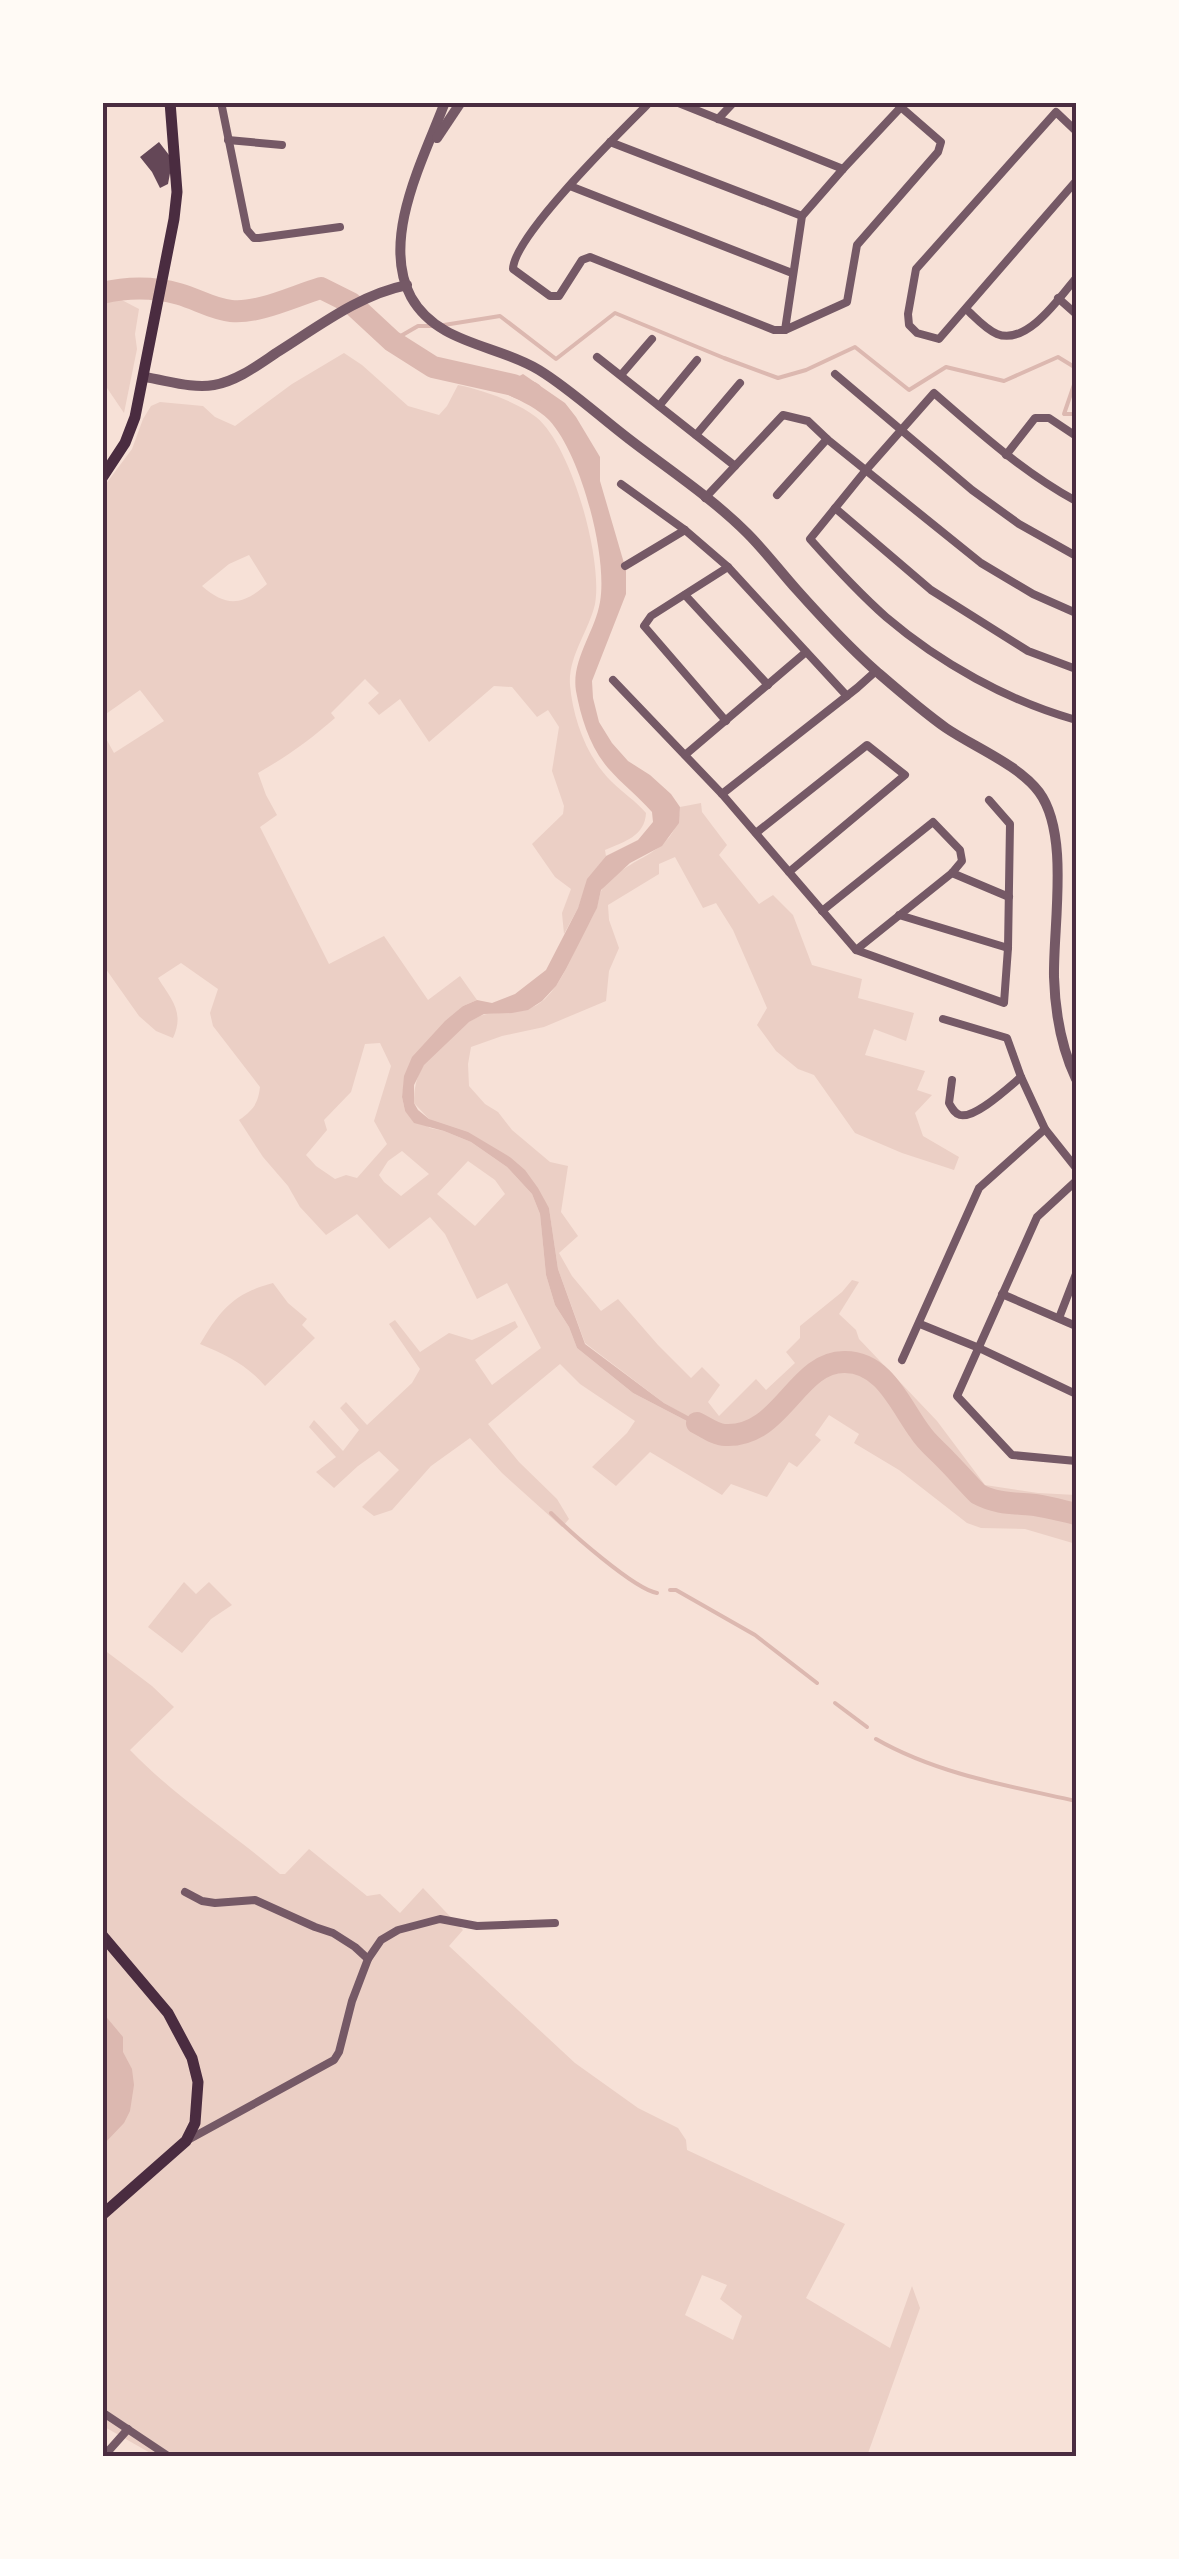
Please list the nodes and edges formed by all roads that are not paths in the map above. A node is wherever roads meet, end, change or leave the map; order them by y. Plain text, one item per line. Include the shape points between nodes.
1 (170, 102) edge
2 (222, 102) edge
3 (445, 102) edge
4 (461, 102) edge
5 (650, 102) edge
6 (676, 102) edge
7 (734, 102) edge
8 (898, 105) edge
9 (718, 119) junction
10 (1076, 130) edge
11 (228, 140) junction
12 (610, 142) junction
13 (282, 145) dead end
14 (426, 156) junction
15 (842, 168) junction
16 (1076, 181) edge
17 (570, 186) junction
18 (802, 216) junction
19 (340, 226) dead end
20 (792, 273) junction
21 (1076, 278) edge
22 (408, 290) junction
23 (1058, 298) junction
24 (966, 309) junction
25 (1076, 314) edge
26 (785, 330) junction
27 (652, 339) dead end
28 (597, 357) dead end
29 (697, 360) dead end
30 (835, 374) dead end
31 (621, 376) junction
32 (144, 377) junction
33 (740, 383) dead end
34 (660, 406) junction
35 (901, 430) junction
36 (696, 435) junction
37 (1076, 436) edge
38 (827, 439) junction
39 (1006, 455) junction
40 (735, 466) junction
41 (866, 470) junction
42 (102, 478) edge
43 (621, 484) dead end
44 (778, 495) dead end
45 (705, 498) junction
46 (1076, 501) edge
47 (835, 508) junction
48 (685, 530) junction
49 (1076, 556) edge
50 (625, 566) dead end
51 (728, 567) junction
52 (684, 596) junction
53 (1076, 612) edge
54 (806, 652) junction
55 (1076, 669) edge
56 (876, 671) junction
57 (613, 680) dead end
58 (768, 684) junction
59 (846, 696) junction
60 (1076, 720) edge
61 (726, 721) junction
62 (685, 755) junction
63 (722, 794) junction
64 (989, 800) dead end
65 (756, 833) junction
66 (789, 872) junction
67 (952, 874) junction
68 (1009, 896) junction
69 (822, 910) junction
70 (900, 915) junction
71 (1008, 948) junction
72 (856, 950) junction
73 (943, 1019) dead end
74 (1021, 1077) junction
75 (1076, 1079) edge
76 (952, 1080) dead end
77 (1045, 1129) junction
78 (1076, 1168) edge
79 (1076, 1181) edge
80 (1076, 1274) edge
81 (1002, 1294) junction
82 (1059, 1318) junction
83 (920, 1324) junction
84 (1076, 1326) edge
85 (978, 1348) junction
86 (902, 1360) dead end
87 (1076, 1394) edge
88 (1076, 1460) edge
89 (185, 1892) dead end
90 (555, 1923) dead end
91 (102, 1935) edge
92 (368, 1960) junction
93 (186, 2141) junction
94 (102, 2214) edge
95 (102, 2412) edge
96 (128, 2428) junction
97 (104, 2456) edge
98 (168, 2456) edge

1 - 32 main road via 174,219
2 - 11 street
3 - 14 street
4 - 14 street
5 - 12 street
6 - 9 street
7 - 9 street
8 - 15 street
8 - 26 street via 941,142 938,152 856,245 847,302
9 - 15 street
10 - 24 street via 1056,112 916,269 908,314 917,333 939,339
11 - 13 street
11 - 19 street via 250,235
12 - 17 street
12 - 18 street
14 - 22 street via 399,246
15 - 18 street
16 - 24 street
17 - 20 street
17 - 26 street via 513,259 513,269 550,296 559,296 590,257
18 - 20 street
20 - 26 street
21 - 23 street
22 - 32 street via 380,290 227,381 194,385
22 - 45 street via 436,326 546,375
23 - 24 street via 1034,325 1013,336 992,332
23 - 25 street
27 - 31 street
28 - 31 street
29 - 34 street
30 - 35 street
31 - 34 street
32 - 42 main road via 129,434
33 - 36 street
34 - 36 street
35 - 39 street via 934,394
35 - 41 street
35 - 49 street via 1019,524
36 - 40 street
37 - 39 street via 1049,418 1035,418
38 - 40 street via 808,421 783,414
38 - 41 street
38 - 44 street
39 - 46 street
40 - 45 street
41 - 47 street
41 - 53 street via 982,563
43 - 48 street
45 - 56 street via 746,532
47 - 55 street via 981,624
47 - 60 street via 810,540 888,618 947,662
48 - 50 street
48 - 51 street
51 - 52 street
51 - 54 street
52 - 58 street
52 - 61 street via 647,619 646,630
54 - 58 street
54 - 59 street
56 - 59 street
56 - 75 street via 945,727 1022,775 1051,810 1056,1000
57 - 62 street
58 - 61 street
59 - 63 street
61 - 62 street
62 - 63 street
63 - 65 street
64 - 68 street via 1010,824
65 - 66 street
65 - 66 street via 867,745 904,776
66 - 69 street
67 - 68 street
67 - 69 street via 962,861 960,850 932,822
67 - 70 street
68 - 71 street
69 - 72 street
70 - 71 street
70 - 72 street
71 - 72 street via 1004,1003
73 - 74 street via 1006,1038
74 - 76 street via 962,1116 949,1104
74 - 77 street
77 - 78 street
77 - 83 street via 979,1188
79 - 81 street via 1037,1217
80 - 82 street
81 - 82 street
81 - 85 street
82 - 84 street
83 - 85 street
83 - 86 street
85 - 87 street
85 - 88 street via 957,1396 1012,1455
89 - 92 street via 202,1901 255,1900 333,1933
90 - 92 street via 420,1923 381,1940
91 - 93 main road via 168,2013 192,2058 198,2105
92 - 93 street via 334,2060
93 - 94 main road
95 - 96 street
96 - 97 street
96 - 98 street

